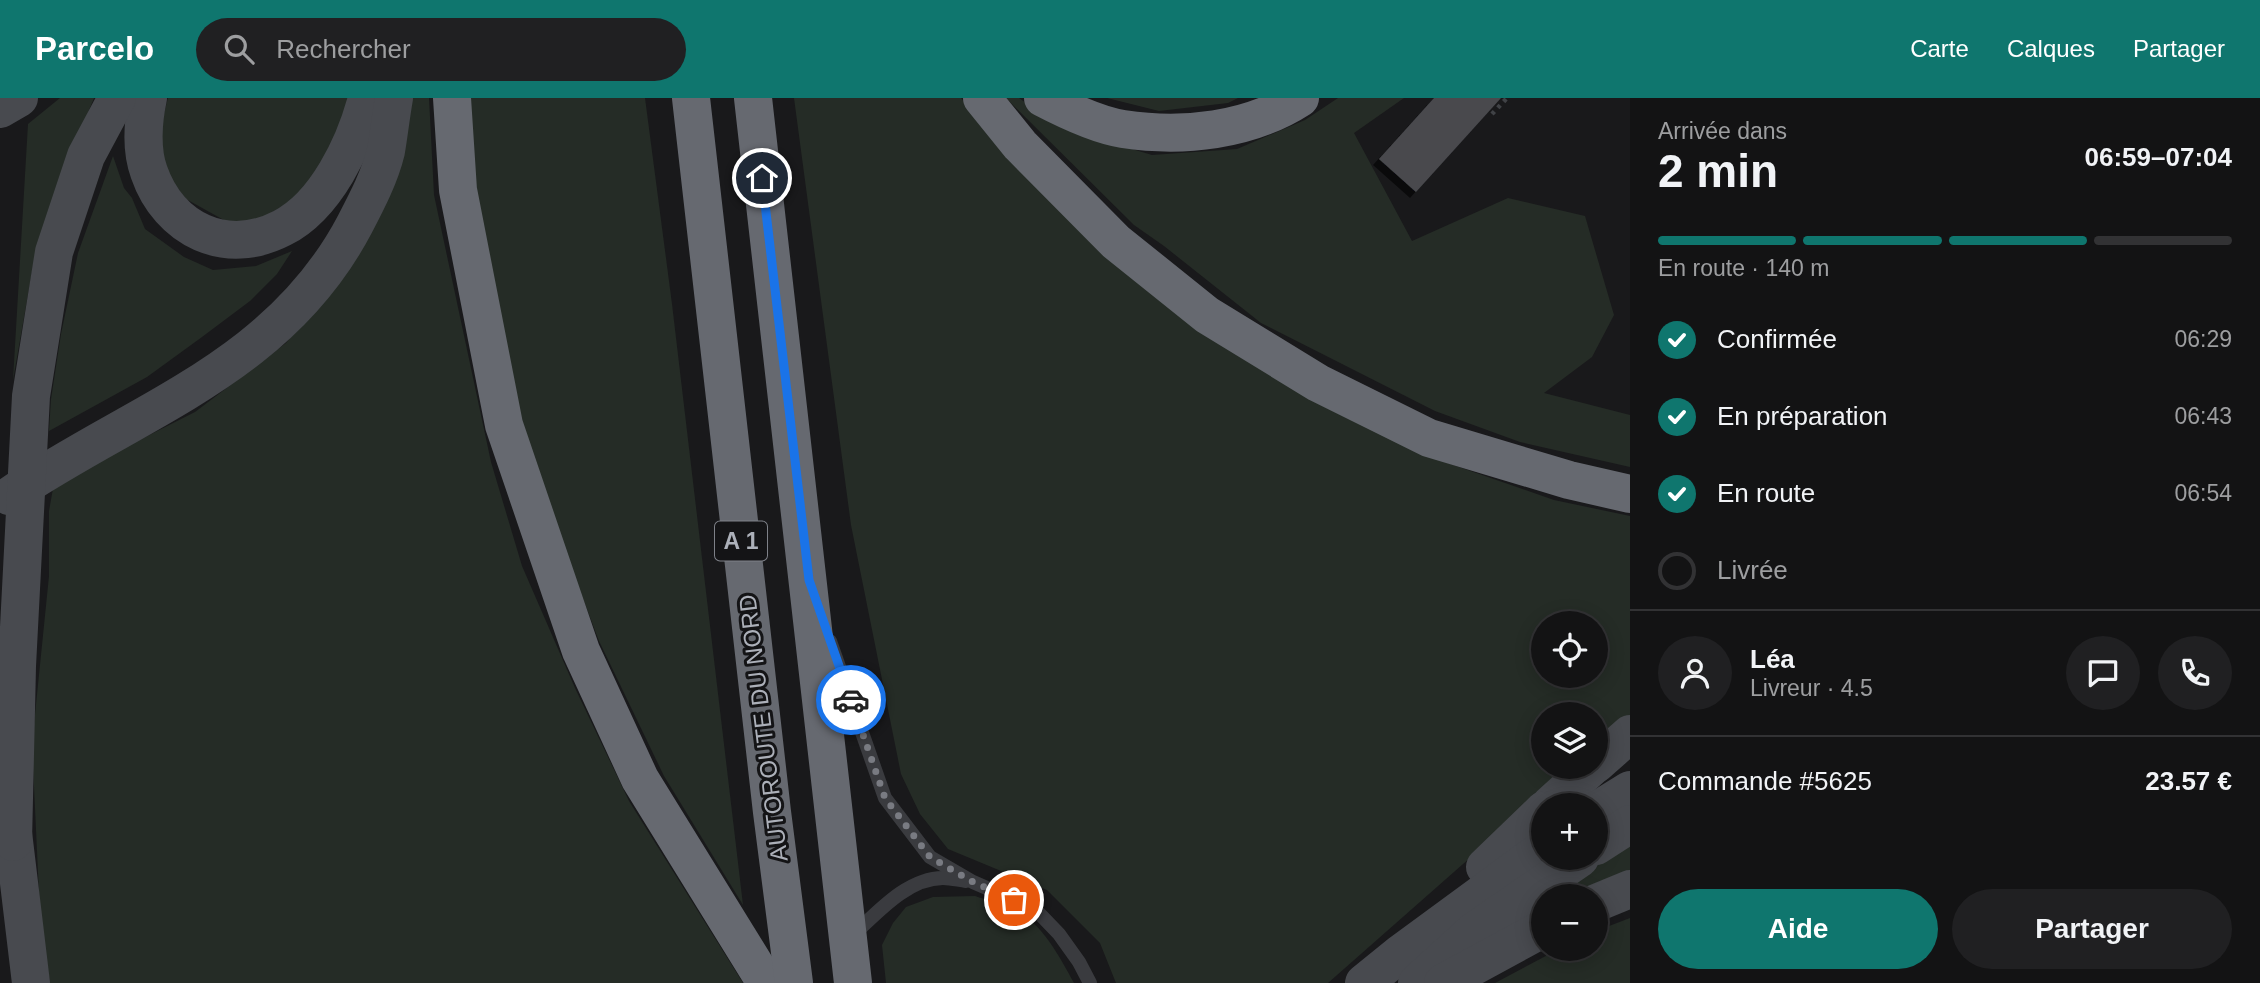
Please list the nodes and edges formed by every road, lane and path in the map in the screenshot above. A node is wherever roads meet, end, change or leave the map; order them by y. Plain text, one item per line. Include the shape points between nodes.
1 (0, 98) edge
2 (19, 98) edge
3 (137, 98) edge
4 (368, 98) edge
5 (394, 98) edge
6 (452, 98) edge
7 (691, 98) edge
8 (753, 98) edge
9 (982, 98) edge
10 (1043, 98) edge
11 (1300, 98) edge
12 (1507, 98) edge
13 (0, 107) edge
14 (1492, 114) dead end
15 (1630, 494) edge
16 (0, 504) edge
17 (809, 580) junction
18 (0, 646) edge
19 (1630, 734) edge
20 (1608, 753) edge
21 (1579, 779) edge
22 (1630, 790) edge
23 (1564, 793) edge
24 (1608, 804) edge
25 (1630, 824) edge
26 (1531, 825) edge
27 (1608, 838) edge
28 (13, 842) junction
29 (1531, 860) edge
30 (1563, 870) edge
31 (973, 882) junction
32 (1630, 889) edge
33 (1608, 898) edge
34 (1531, 935) edge
35 (848, 939) junction
36 (1409, 968) edge
37 (31, 983) edge
38 (766, 983) edge
39 (794, 983) edge
40 (853, 983) edge
41 (1090, 983) edge
42 (1364, 983) edge
43 (1443, 983) edge

1 - 13 main road
2 - 13 main road
3 - 4 main road via 144,117 148,170 167,206 205,234 228,241 282,228 316,202 360,124
3 - 28 main road via 86,156 54,252 31,396
5 - 16 main road via 385,153 369,197 342,248 295,308 236,359 61,462
6 - 38 highway via 458,190 504,425 581,650 640,779
7 - 39 highway, AUTOROUTE DU NORD / A 1
8 - 17 highway, A 1
9 - 15 highway via 1020,145 1116,242 1207,315 1318,383 1429,438
10 - 11 highway via 1121,129 1177,133 1234,126
12 - 14 path
17 - 31 lane via 885,798 930,857
17 - 35 highway, A 1
18 - 28 main road
19 - 20 main road
21 - 23 main road
22 - 24 main road
25 - 27 main road
26 - 36 main road
28 - 37 main road
29 - 36 main road
30 - 36 main road via 1473,932
31 - 35 lane via 942,878 913,884
31 - 41 lane via 1035,909 1066,943
32 - 33 main road
34 - 43 main road
35 - 40 highway, A 1
36 - 42 main road

